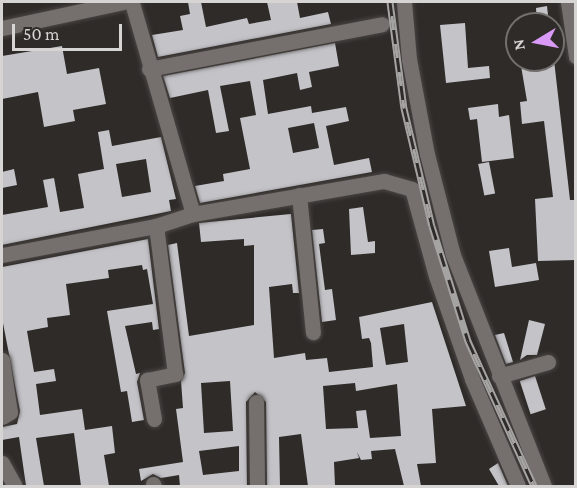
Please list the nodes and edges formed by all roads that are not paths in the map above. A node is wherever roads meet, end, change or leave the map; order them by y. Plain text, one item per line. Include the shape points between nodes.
1 (123, 2) edge
2 (132, 2) edge
3 (404, 2) edge
4 (568, 2) edge
5 (382, 24) dead end
6 (2, 28) edge
7 (576, 56) edge
8 (149, 69) junction
9 (299, 195) junction
10 (193, 214) junction
11 (156, 226) junction
12 (2, 255) edge
13 (313, 332) dead end
14 (2, 360) edge
15 (548, 362) dead end
16 (499, 376) junction
17 (256, 402) dead end
18 (2, 417) edge
19 (154, 420) dead end
20 (2, 463) edge
21 (15, 486) edge
22 (257, 486) edge
23 (518, 486) edge
24 (544, 486) edge

1 - 6 lane
2 - 8 lane
3 - 16 lane via 409,59 427,154 453,255
4 - 7 lane
5 - 8 lane
8 - 10 lane
9 - 10 lane
9 - 13 lane
9 - 23 lane via 384,181 412,189 436,276 472,379
10 - 11 lane
11 - 12 lane
11 - 19 lane via 175,374 147,380
14 - 18 lane via 10,412
15 - 16 lane
16 - 24 lane
17 - 22 lane
20 - 21 lane

